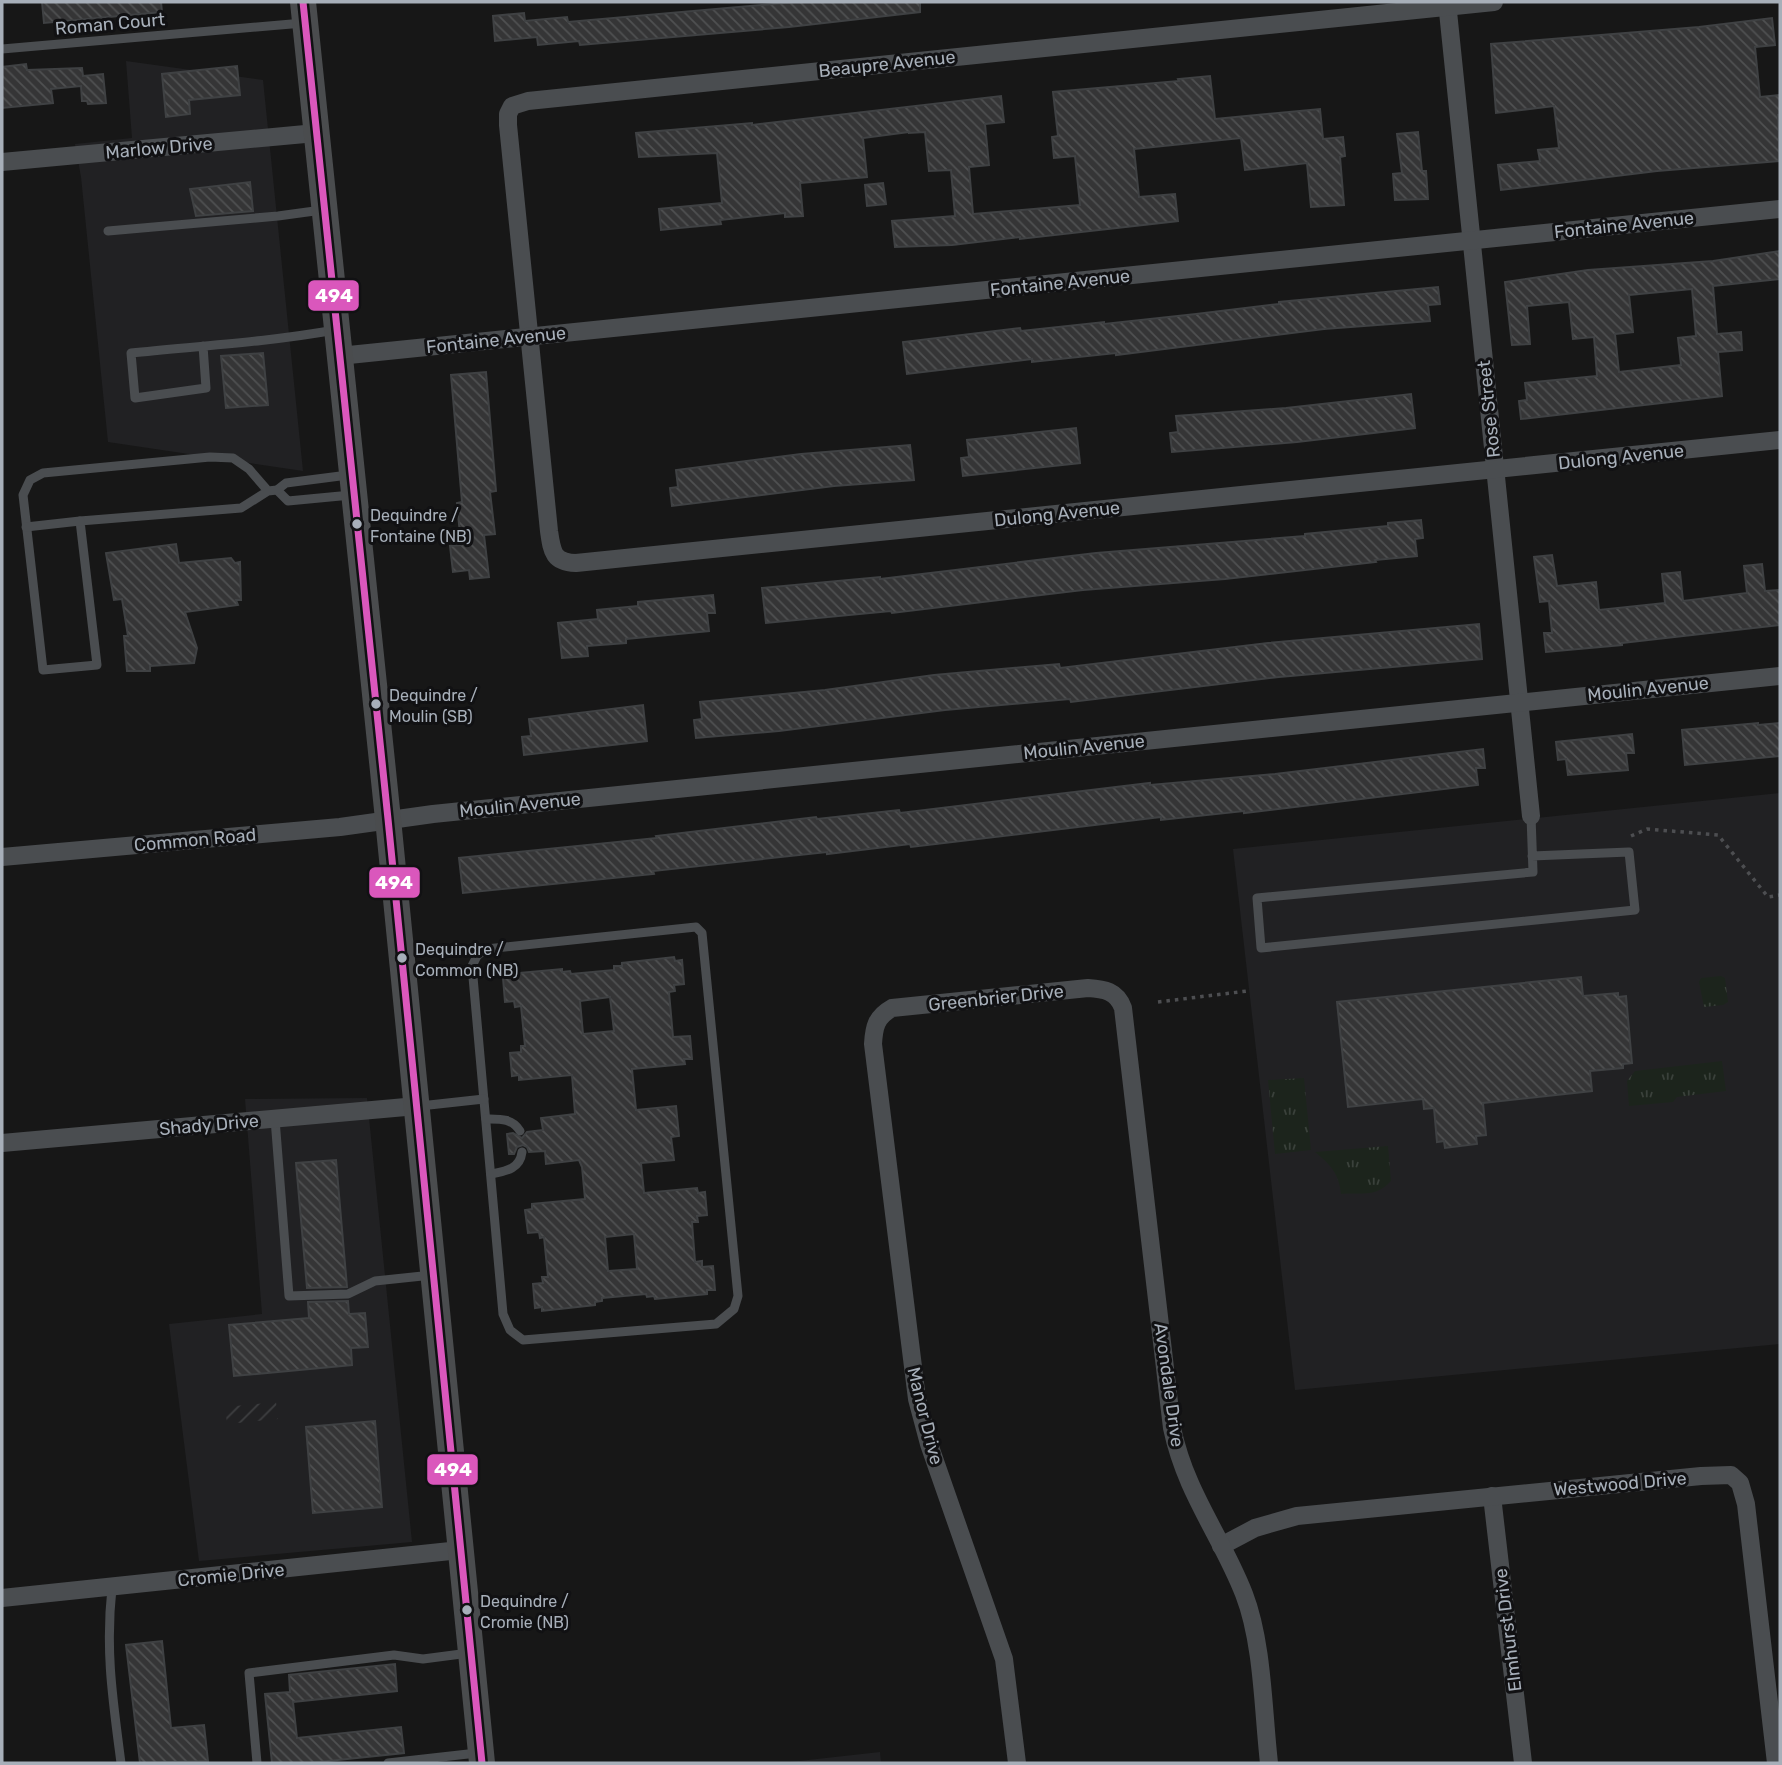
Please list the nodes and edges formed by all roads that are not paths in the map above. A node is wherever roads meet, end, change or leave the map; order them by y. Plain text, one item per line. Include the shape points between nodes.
1 (1494, 2) edge
2 (1448, 4) edge
3 (304, 12) edge
4 (2, 49) edge
5 (316, 133) junction
6 (2, 162) edge
7 (324, 209) junction
8 (1780, 209) edge
9 (108, 231) dead end
10 (1472, 240) junction
11 (337, 330) junction
12 (531, 336) junction
13 (203, 346) junction
14 (339, 356) junction
15 (1780, 440) edge
16 (1496, 469) junction
17 (353, 485) junction
18 (273, 491) junction
19 (80, 522) junction
20 (26, 527) junction
21 (1780, 676) edge
22 (1520, 702) junction
23 (1531, 816) joint
24 (388, 819) junction
25 (1532, 856) junction
26 (2, 858) edge
27 (1115, 995) joint
28 (878, 1018) joint
29 (484, 1100) junction
30 (417, 1106) junction
31 (275, 1119) junction
32 (486, 1119) junction
33 (520, 1131) dead end
34 (2, 1143) edge
35 (522, 1152) dead end
36 (491, 1174) junction
37 (433, 1274) junction
38 (1492, 1496) junction
39 (1221, 1546) junction
40 (460, 1550) junction
41 (112, 1588) junction
42 (2, 1598) edge
43 (470, 1653) junction
44 (481, 1758) edge
45 (121, 1763) edge
46 (257, 1763) edge
47 (388, 1763) edge
48 (1017, 1763) edge
49 (1269, 1763) edge
50 (1523, 1763) edge
51 (1776, 1763) edge

1 - 2 street, Beaupre Avenue
2 - 10 street, Rose Street
2 - 12 street, Beaupre Avenue via 519,102 508,114 508,125
3 - 4 lane, Roman Court
3 - 5 main road
5 - 6 street, Marlow Drive
5 - 7 main road
7 - 9 lane
7 - 11 main road
8 - 10 street, Fontaine Avenue
10 - 12 street, Fontaine Avenue
10 - 16 street, Rose Street
11 - 13 lane
11 - 14 main road
12 - 14 street, Fontaine Avenue
12 - 16 street, Dulong Avenue via 549,531 554,553 565,563
13 - 13 lane via 131,353 135,398 206,388
14 - 17 main road
15 - 16 street, Dulong Avenue
16 - 22 street, Rose Street
17 - 18 lane via 286,483
17 - 18 lane via 288,501
17 - 24 main road
18 - 19 lane via 241,508
18 - 20 lane via 233,458 43,473 30,480 23,495
19 - 20 lane
19 - 20 lane via 97,665 43,670
21 - 22 street, Moulin Avenue
22 - 23 street, Rose Street
22 - 24 street, Moulin Avenue
23 - 25 lane
24 - 26 street, Common Road
24 - 30 main road
25 - 25 lane via 1533,872 1257,898 1261,948 1635,910 1629,852
27 - 28 street, Greenbrier Drive via 1088,988 892,1008
27 - 39 street, Avondale Drive via 1125,1018 1172,1428 1188,1481
28 - 48 street, Manor Drive via 873,1044 916,1399 1004,1659
29 - 30 lane
29 - 32 lane
29 - 36 lane via 472,966 477,956 486,949 696,927 702,933 705,960 738,1296 734,1309 716,1324 523,1340 510,1330 503,1314
30 - 31 street, Shady Drive
30 - 37 main road
31 - 34 street, Shady Drive
31 - 37 lane via 289,1296 348,1294 375,1281
32 - 33 lane via 507,1119
32 - 36 lane
35 - 36 lane via 516,1166
37 - 40 main road
38 - 39 street, Westwood Drive via 1297,1516 1255,1528
38 - 50 street, Elmhurst Drive
38 - 51 street, Westwood Drive via 1723,1475 1740,1483
39 - 49 street, Avondale Drive via 1252,1622
40 - 41 street, Cromie Drive
40 - 43 main road
41 - 42 street, Cromie Drive
41 - 45 lane via 108,1661
43 - 44 main road
43 - 46 lane via 423,1659 394,1656 248,1673
44 - 47 lane

